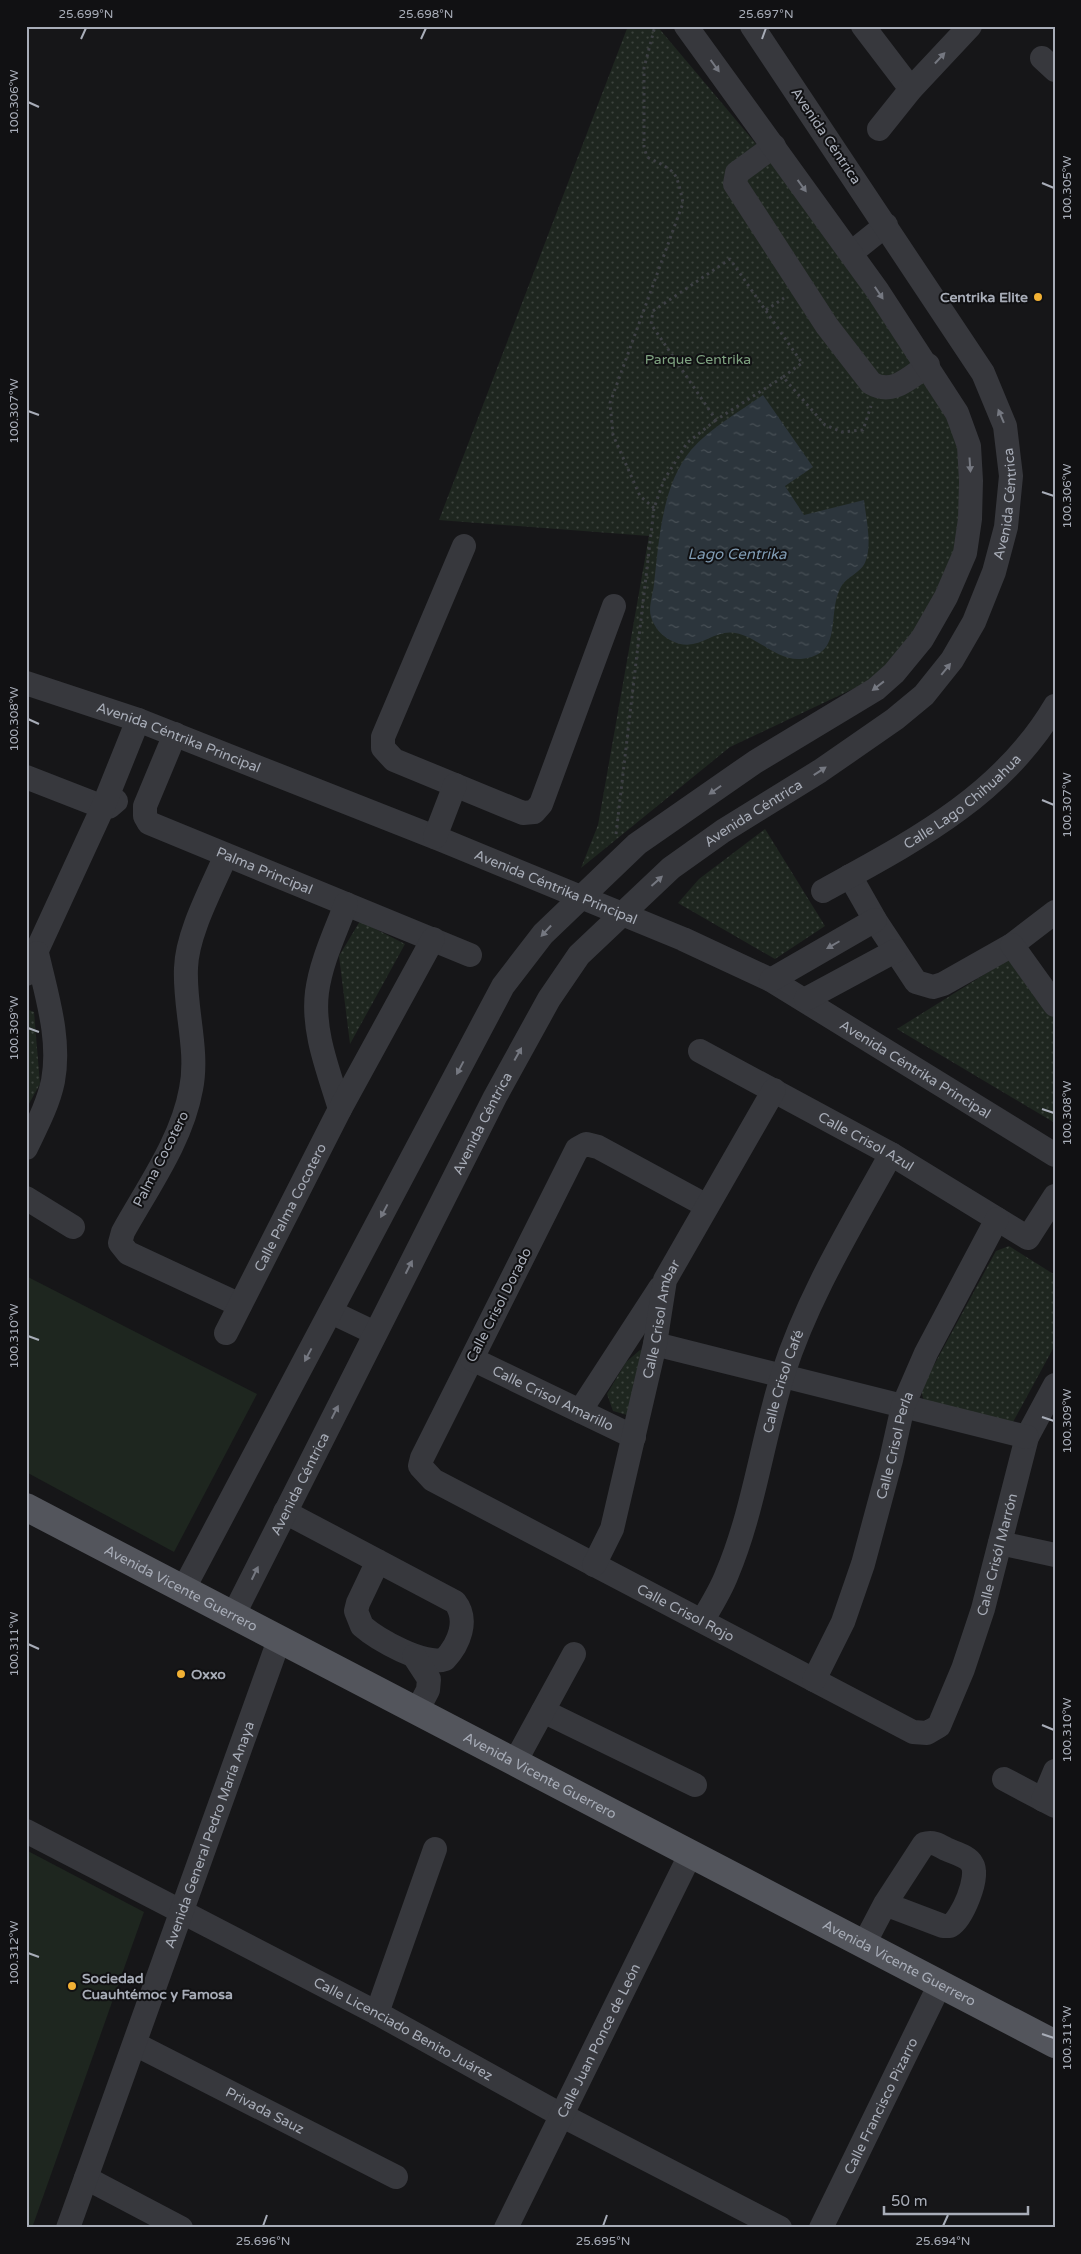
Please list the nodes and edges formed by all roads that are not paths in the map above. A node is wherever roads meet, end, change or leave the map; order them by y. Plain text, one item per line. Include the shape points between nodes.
1 (686, 26) edge
2 (752, 26) edge
3 (863, 26) edge
4 (970, 26) edge
5 (911, 89) junction
6 (879, 129) dead end
7 (774, 146) junction
8 (886, 226) junction
9 (851, 253) junction
10 (928, 365) junction
11 (464, 546) dead end
12 (614, 606) dead end
13 (26, 683) edge
14 (1055, 706) edge
15 (143, 722) junction
16 (175, 734) junction
17 (26, 777) edge
18 (458, 787) junction
19 (103, 807) junction
20 (439, 839) junction
21 (226, 855) junction
22 (850, 876) junction
23 (824, 891) dead end
24 (580, 896) junction
25 (346, 904) junction
26 (1055, 912) edge
27 (621, 914) junction
28 (875, 920) junction
29 (433, 939) junction
30 (1012, 945) junction
31 (895, 951) junction
32 (37, 953) junction
33 (470, 954) dead end
34 (26, 974) edge
35 (771, 980) junction
36 (806, 999) junction
37 (1055, 1004) edge
38 (700, 1051) dead end
39 (774, 1090) junction
40 (340, 1109) junction
41 (26, 1148) edge
42 (891, 1154) junction
43 (1055, 1154) edge
44 (1055, 1196) edge
45 (26, 1198) edge
46 (707, 1206) junction
47 (997, 1220) junction
48 (74, 1227) dead end
49 (665, 1280) junction
50 (240, 1305) junction
51 (331, 1312) junction
52 (226, 1333) dead end
53 (375, 1334) junction
54 (655, 1344) junction
55 (472, 1359) junction
56 (782, 1376) junction
57 (1055, 1385) edge
58 (903, 1406) junction
59 (580, 1411) junction
60 (634, 1437) junction
61 (1027, 1437) junction
62 (433, 1480) joint
63 (26, 1507) edge
64 (285, 1512) junction
65 (1000, 1543) junction
66 (1055, 1555) edge
67 (378, 1561) junction
68 (594, 1565) junction
69 (183, 1590) junction
70 (233, 1616) junction
71 (702, 1621) junction
72 (279, 1640) junction
73 (574, 1654) dead end
74 (414, 1656) junction
75 (814, 1680) junction
76 (417, 1711) junction
77 (543, 1711) junction
78 (939, 1726) joint
79 (515, 1762) junction
80 (1055, 1771) edge
81 (1004, 1779) dead end
82 (695, 1785) dead end
83 (1049, 1803) edge
84 (26, 1830) edge
85 (435, 1849) dead end
86 (691, 1853) junction
87 (885, 1904) dead end
88 (182, 1913) junction
89 (864, 1944) junction
90 (940, 1984) junction
91 (377, 2013) junction
92 (135, 2044) junction
93 (1055, 2044) edge
94 (561, 2115) junction
95 (396, 2177) dead end
96 (86, 2178) junction
97 (68, 2228) edge
98 (181, 2228) edge
99 (506, 2228) edge
100 (780, 2228) edge
101 (821, 2228) edge

1 -> 7 street
2 - 8 street, Avenida Céntrica
3 - 5 street
5 -> 4 street
5 - 6 street
7 -> 9 street
7 - 10 street via 738,173 735,184 827,326 877,386 895,387
8 - 9 street
27 -> 8 street, Avenida Céntrica via 678,862 820,771 924,695 952,660 974,622 994,572 1006,527 1011,476 1005,426 983,373
9 -> 10 street
10 -> 24 street via 957,413 969,446 971,481 965,553 946,597 922,639 876,689 755,762 637,844
11 - 18 street via 383,737 383,748 394,760
12 - 18 street via 538,809 523,813
13 - 15 street, Avenida Céntrika Principal
14 - 22 street, Calle Lago Chihuahua via 1043,725 985,790 921,837
15 - 16 street, Avenida Céntrika Principal
15 - 19 street
16 - 20 street, Avenida Céntrika Principal
16 - 21 street, Palma Principal via 145,806 145,816 154,825
17 - 19 street
18 - 20 street
19 - 32 street
20 - 24 street, Avenida Céntrika Principal
21 - 25 street, Palma Principal
21 - 50 street, Palma Cocotero via 194,933 186,967 186,1001 193,1054 192,1087 187,1110 120,1243 128,1254
22 - 23 street, Calle Lago Chihuahua
22 - 28 street
24 - 27 street, Avenida Céntrika Principal
24 -> 51 street via 543,934 503,986
25 - 29 street, Palma Principal
25 - 40 street via 324,965 316,1013 318,1032
26 - 30 street
27 - 35 street, Avenida Céntrika Principal
53 -> 27 street, Avenida Céntrica via 495,1097 549,999 579,955
28 - 31 street
28 -> 35 street
29 - 33 street, Palma Principal
29 - 40 street, Calle Palma Cocotero
30 - 31 street via 933,987 916,982
30 - 37 street
31 - 36 street
32 - 34 street
32 - 41 street via 54,1032 55,1054 53,1081 43,1113
35 - 36 street, Avenida Céntrika Principal
36 - 43 street, Avenida Céntrika Principal
38 - 39 street, Calle Crisol Azul
39 - 42 street, Calle Crisol Azul
39 - 46 street, Calle Crisol Ambar
40 - 50 street, Calle Palma Cocotero
42 - 47 street, Calle Crisol Azul
42 - 56 street, Calle Crisol Café via 822,1280 796,1334
44 - 47 street, Calle Crisol Azul via 1028,1238
45 - 48 street
46 - 49 street, Calle Crisol Ambar
46 - 55 street, Calle Crisol Dorado via 598,1147 586,1144 577,1148
47 - 58 street, Calle Crisol Perla via 926,1353
49 - 54 street, Calle Crisol Ambar
49 - 59 street
50 - 52 street, Calle Palma Cocotero
51 - 53 street
51 -> 69 street
64 -> 53 street, Avenida Céntrica
54 - 56 street
54 - 60 street, Calle Crisol Ambar
55 - 59 street, Calle Crisol Amarillo
55 - 62 street, Calle Crisol Dorado via 420,1463 421,1470
56 - 58 street
56 - 71 street, Calle Crisol Café via 727,1575
57 - 61 street, Calle Crisól Marrón
58 - 61 street
58 - 75 street, Calle Crisol Perla via 863,1564 843,1622
59 - 60 street, Calle Crisol Amarillo
60 - 68 street, Calle Crisol Ambar via 612,1529
61 - 65 street, Calle Crisól Marrón
62 - 68 street, Calle Crisol Rojo
63 - 69 main road, Avenida Vicente Guerrero
64 - 67 street
70 -> 64 street, Avenida Céntrica
65 - 66 street
65 - 78 street, Calle Crisól Marrón via 983,1609
67 - 74 street via 358,1604 358,1618 368,1631
67 - 74 street via 455,1602 460,1608 462,1625 445,1659 431,1661
68 - 71 street, Calle Crisol Rojo
69 - 70 main road, Avenida Vicente Guerrero
70 - 72 main road, Avenida Vicente Guerrero
71 - 75 street, Calle Crisol Rojo
72 - 76 main road, Avenida Vicente Guerrero
72 - 88 street, Avenida General Pedro María Anaya
73 - 77 street
74 - 76 street via 429,1679 428,1690
75 - 78 street, Calle Crisol Rojo via 913,1732 927,1733
76 - 79 main road, Avenida Vicente Guerrero
77 - 79 street
77 - 82 street
79 - 86 main road, Avenida Vicente Guerrero
80 - 83 street
81 - 83 street
84 - 88 street, Calle Licenciado Benito Juárez
85 - 91 street
86 - 89 main road, Avenida Vicente Guerrero
86 - 94 street, Calle Juan Ponce de León
87 - 89 street
88 - 91 street, Calle Licenciado Benito Juárez
88 - 92 street, Avenida General Pedro María Anaya
89 - 90 main road, Avenida Vicente Guerrero
90 - 93 main road, Avenida Vicente Guerrero
90 - 101 street, Calle Francisco Pizarro
91 - 94 street, Calle Licenciado Benito Juárez
92 - 95 street, Privada Sauz
92 - 96 street, Avenida General Pedro María Anaya
94 - 99 street, Calle Juan Ponce de León
94 - 100 street, Calle Licenciado Benito Juárez
96 - 97 street, Avenida General Pedro María Anaya
96 - 98 street

